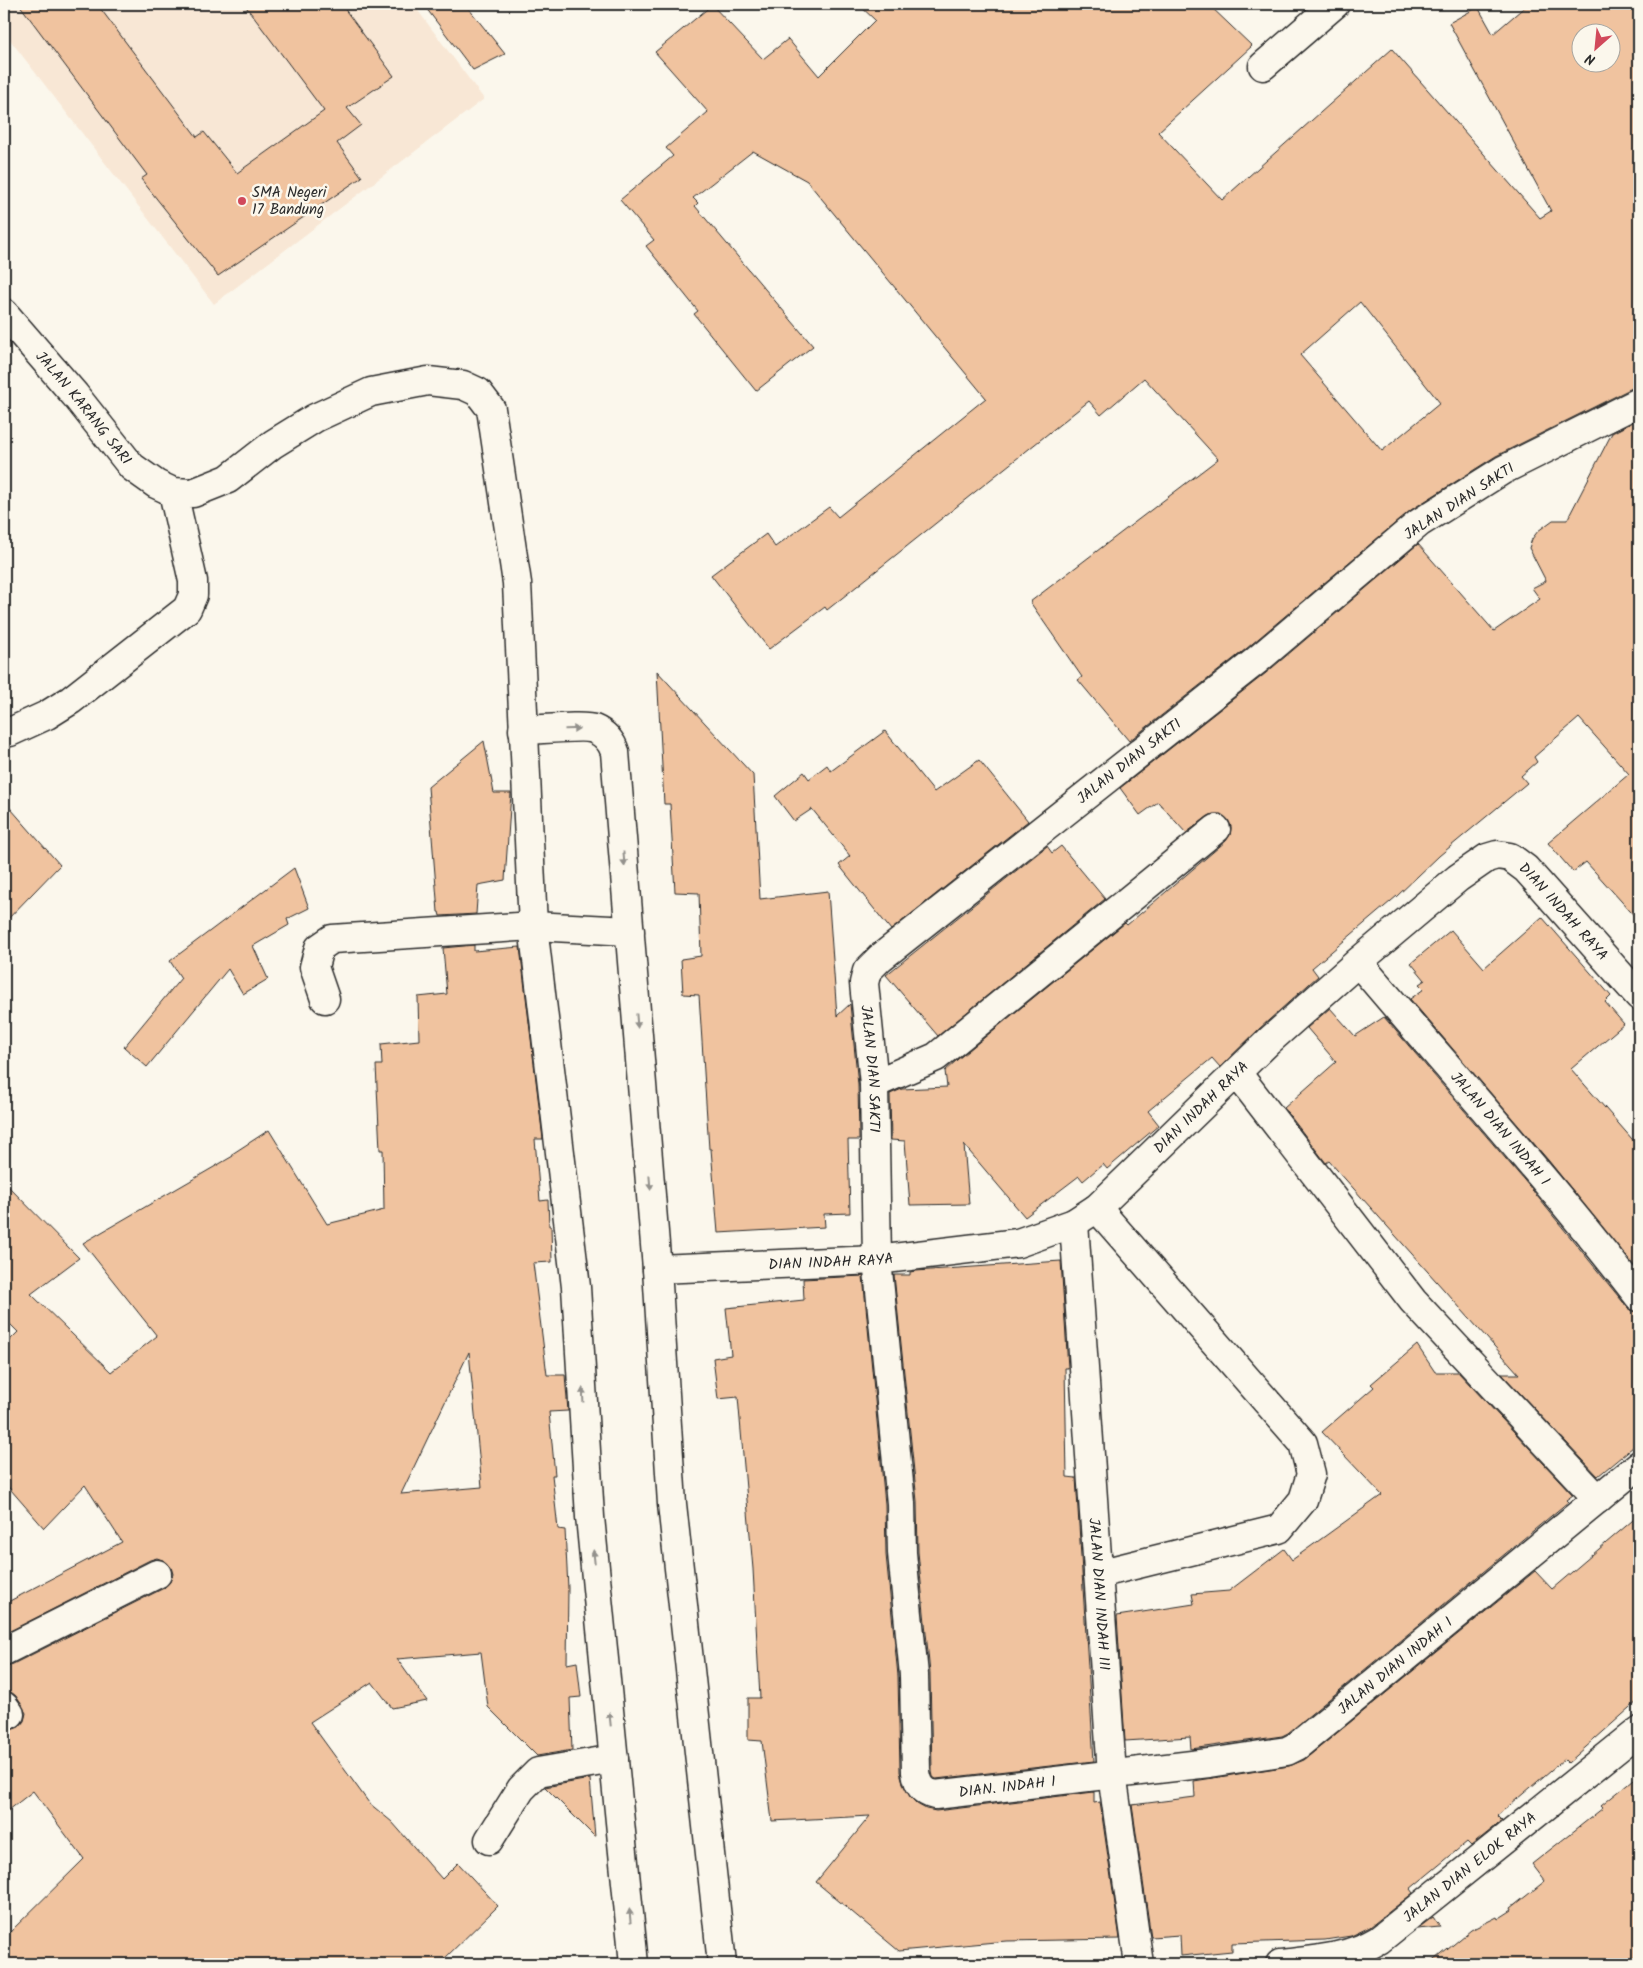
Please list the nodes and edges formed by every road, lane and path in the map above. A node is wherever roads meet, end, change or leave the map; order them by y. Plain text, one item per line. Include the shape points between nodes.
1 (1335, 4) edge
2 (1263, 66) dead end
3 (4, 313) edge
4 (1639, 402) edge
5 (173, 492) junction
6 (523, 730) junction
7 (4, 733) edge
8 (1216, 829) dead end
9 (532, 926) junction
10 (630, 931) junction
11 (1358, 962) junction
12 (1639, 996) edge
13 (325, 999) dead end
14 (1237, 1073) junction
15 (874, 1084) junction
16 (1097, 1208) junction
17 (1074, 1223) junction
18 (877, 1260) junction
19 (657, 1269) junction
20 (1639, 1297) edge
21 (1639, 1465) edge
22 (1598, 1499) junction
23 (157, 1574) dead end
24 (1098, 1574) junction
25 (4, 1651) edge
26 (1639, 1731) edge
27 (614, 1759) junction
28 (916, 1772) joint
29 (1112, 1774) junction
30 (489, 1840) dead end
31 (634, 1964) edge
32 (722, 1964) edge
33 (1139, 1964) edge
34 (1280, 1964) edge

1 - 2 street
3 - 5 street, JALAN KARANG SARI via 132,466
4 - 15 street, JALAN DIAN SAKTI via 1503,470 1419,523 1256,661 880,958 867,971 864,983
5 - 6 street via 193,493 228,479 273,444 315,418 371,392 428,381 463,385 478,392 491,409 517,583
5 - 7 street via 193,581 193,596 187,609 71,700 47,715
6 - 9 street
6 -> 10 street via 593,728 612,744
8 - 15 street via 936,1058
9 - 10 street
9 - 13 street via 332,939 319,948 314,967
27 -> 9 street via 590,1518 576,1286
10 -> 19 street
11 - 12 street, DIAN INDAH RAYA via 1458,878 1497,855 1510,857 1526,869
11 - 14 street, DIAN INDAH RAYA via 1269,1040
11 - 20 street, JALAN DIAN INDAH I
14 - 16 street, DIAN INDAH RAYA
14 - 22 street via 1413,1301
15 - 18 street, JALAN DIAN SAKTI
16 - 17 street, DIAN INDAH RAYA
16 - 24 street via 1303,1443 1311,1474 1303,1500 1279,1529
17 - 18 street, DIAN INDAH RAYA via 1018,1243
17 - 24 street, JALAN DIAN INDAH III
18 - 19 street, DIAN INDAH RAYA
18 - 28 street, JALAN DIAN SAKTI via 901,1503 902,1553 914,1675
19 - 32 street via 672,1504
21 - 22 street, JALAN DIAN INDAH I
22 - 29 street, JALAN DIAN INDAH I via 1297,1746 1270,1754
23 - 25 street
24 - 29 street, JALAN DIAN INDAH III
26 - 34 street, JALAN DIAN ELOK RAYA via 1379,1940 1345,1956
27 - 30 street via 538,1772 521,1789
31 -> 27 street
28 - 29 street, DIAN. INDAH 1 via 918,1784 924,1791 935,1795
29 - 33 street, JALAN DIAN INDAH III

